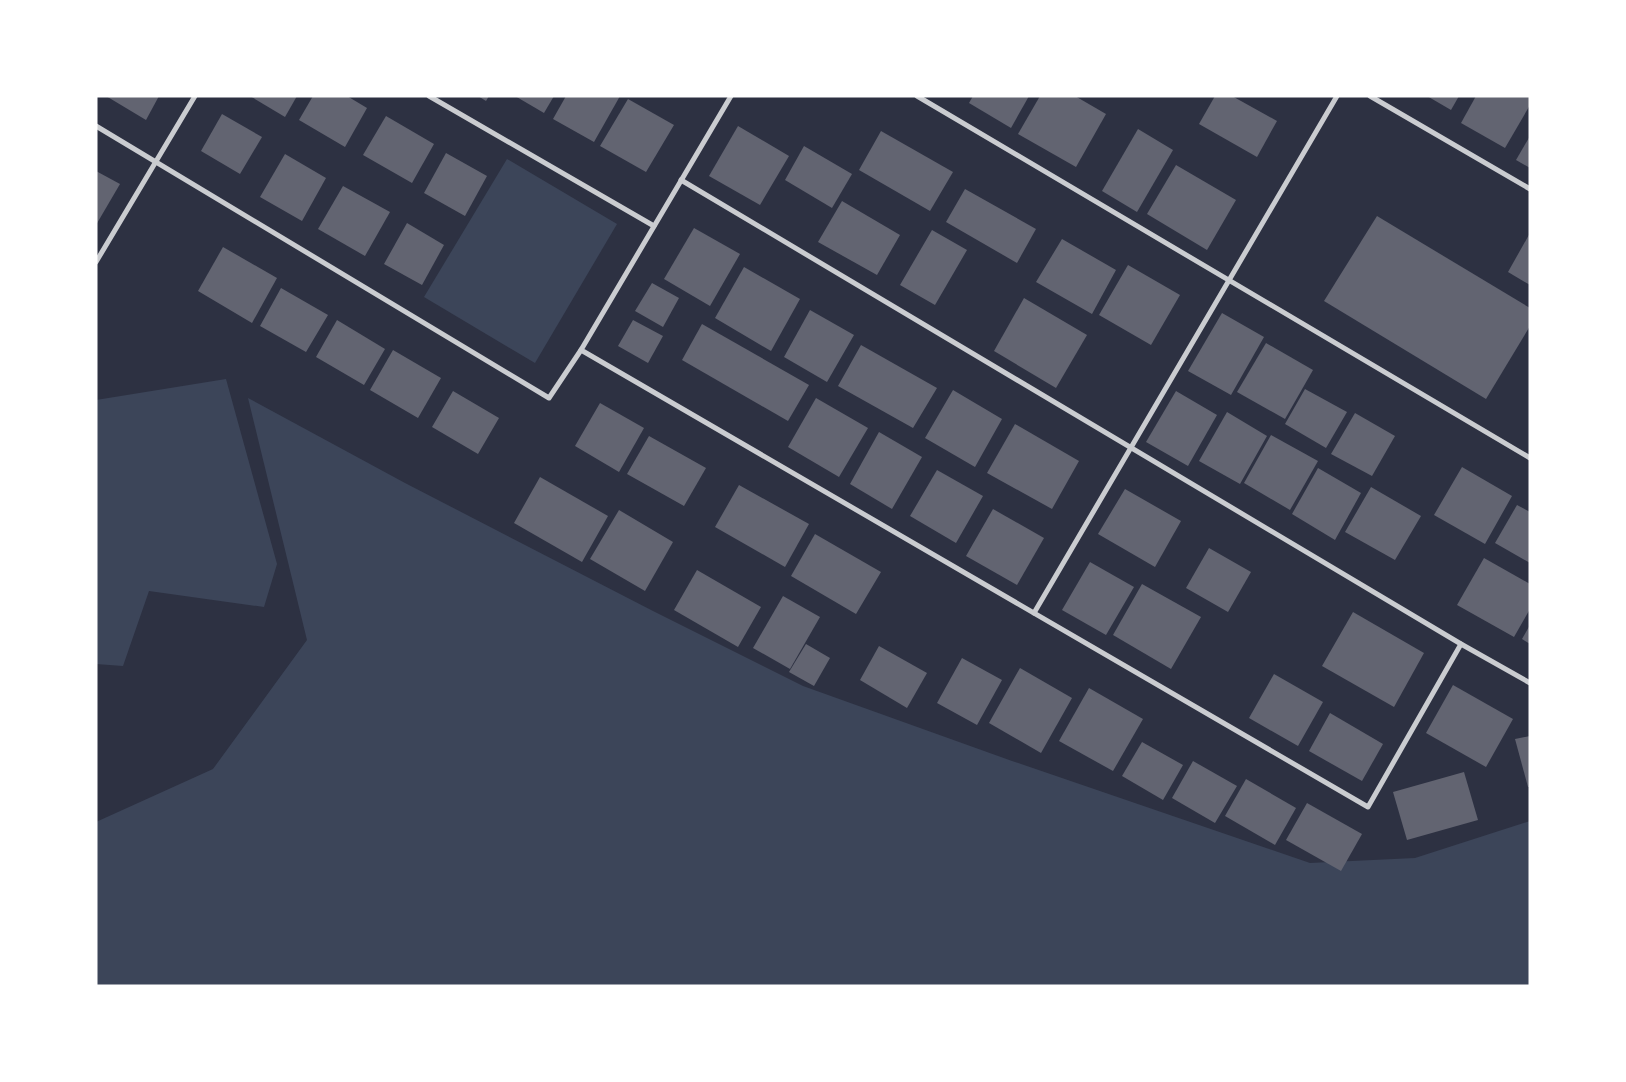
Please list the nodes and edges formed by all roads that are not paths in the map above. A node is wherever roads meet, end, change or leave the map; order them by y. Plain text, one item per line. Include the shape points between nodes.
1 (195, 96) edge
2 (429, 96) edge
3 (731, 96) edge
4 (918, 96) edge
5 (1337, 96) edge
6 (1370, 96) edge
7 (96, 126) edge
8 (156, 162) junction
9 (681, 180) junction
10 (1530, 189) edge
11 (654, 226) junction
12 (96, 262) edge
13 (1230, 280) junction
14 (581, 350) junction
15 (1131, 448) junction
16 (1530, 458) edge
17 (1034, 613) junction
18 (1461, 644) junction
19 (1530, 683) edge

1 - 8 street
2 - 11 street
3 - 9 street
4 - 13 street
5 - 13 street
6 - 10 street
7 - 8 street
8 - 12 street
8 - 14 street via 549,398
9 - 11 street
9 - 15 street
11 - 14 street
13 - 15 street
13 - 16 street
14 - 17 street
15 - 17 street
15 - 18 street
17 - 18 street via 1368,807
18 - 19 street

